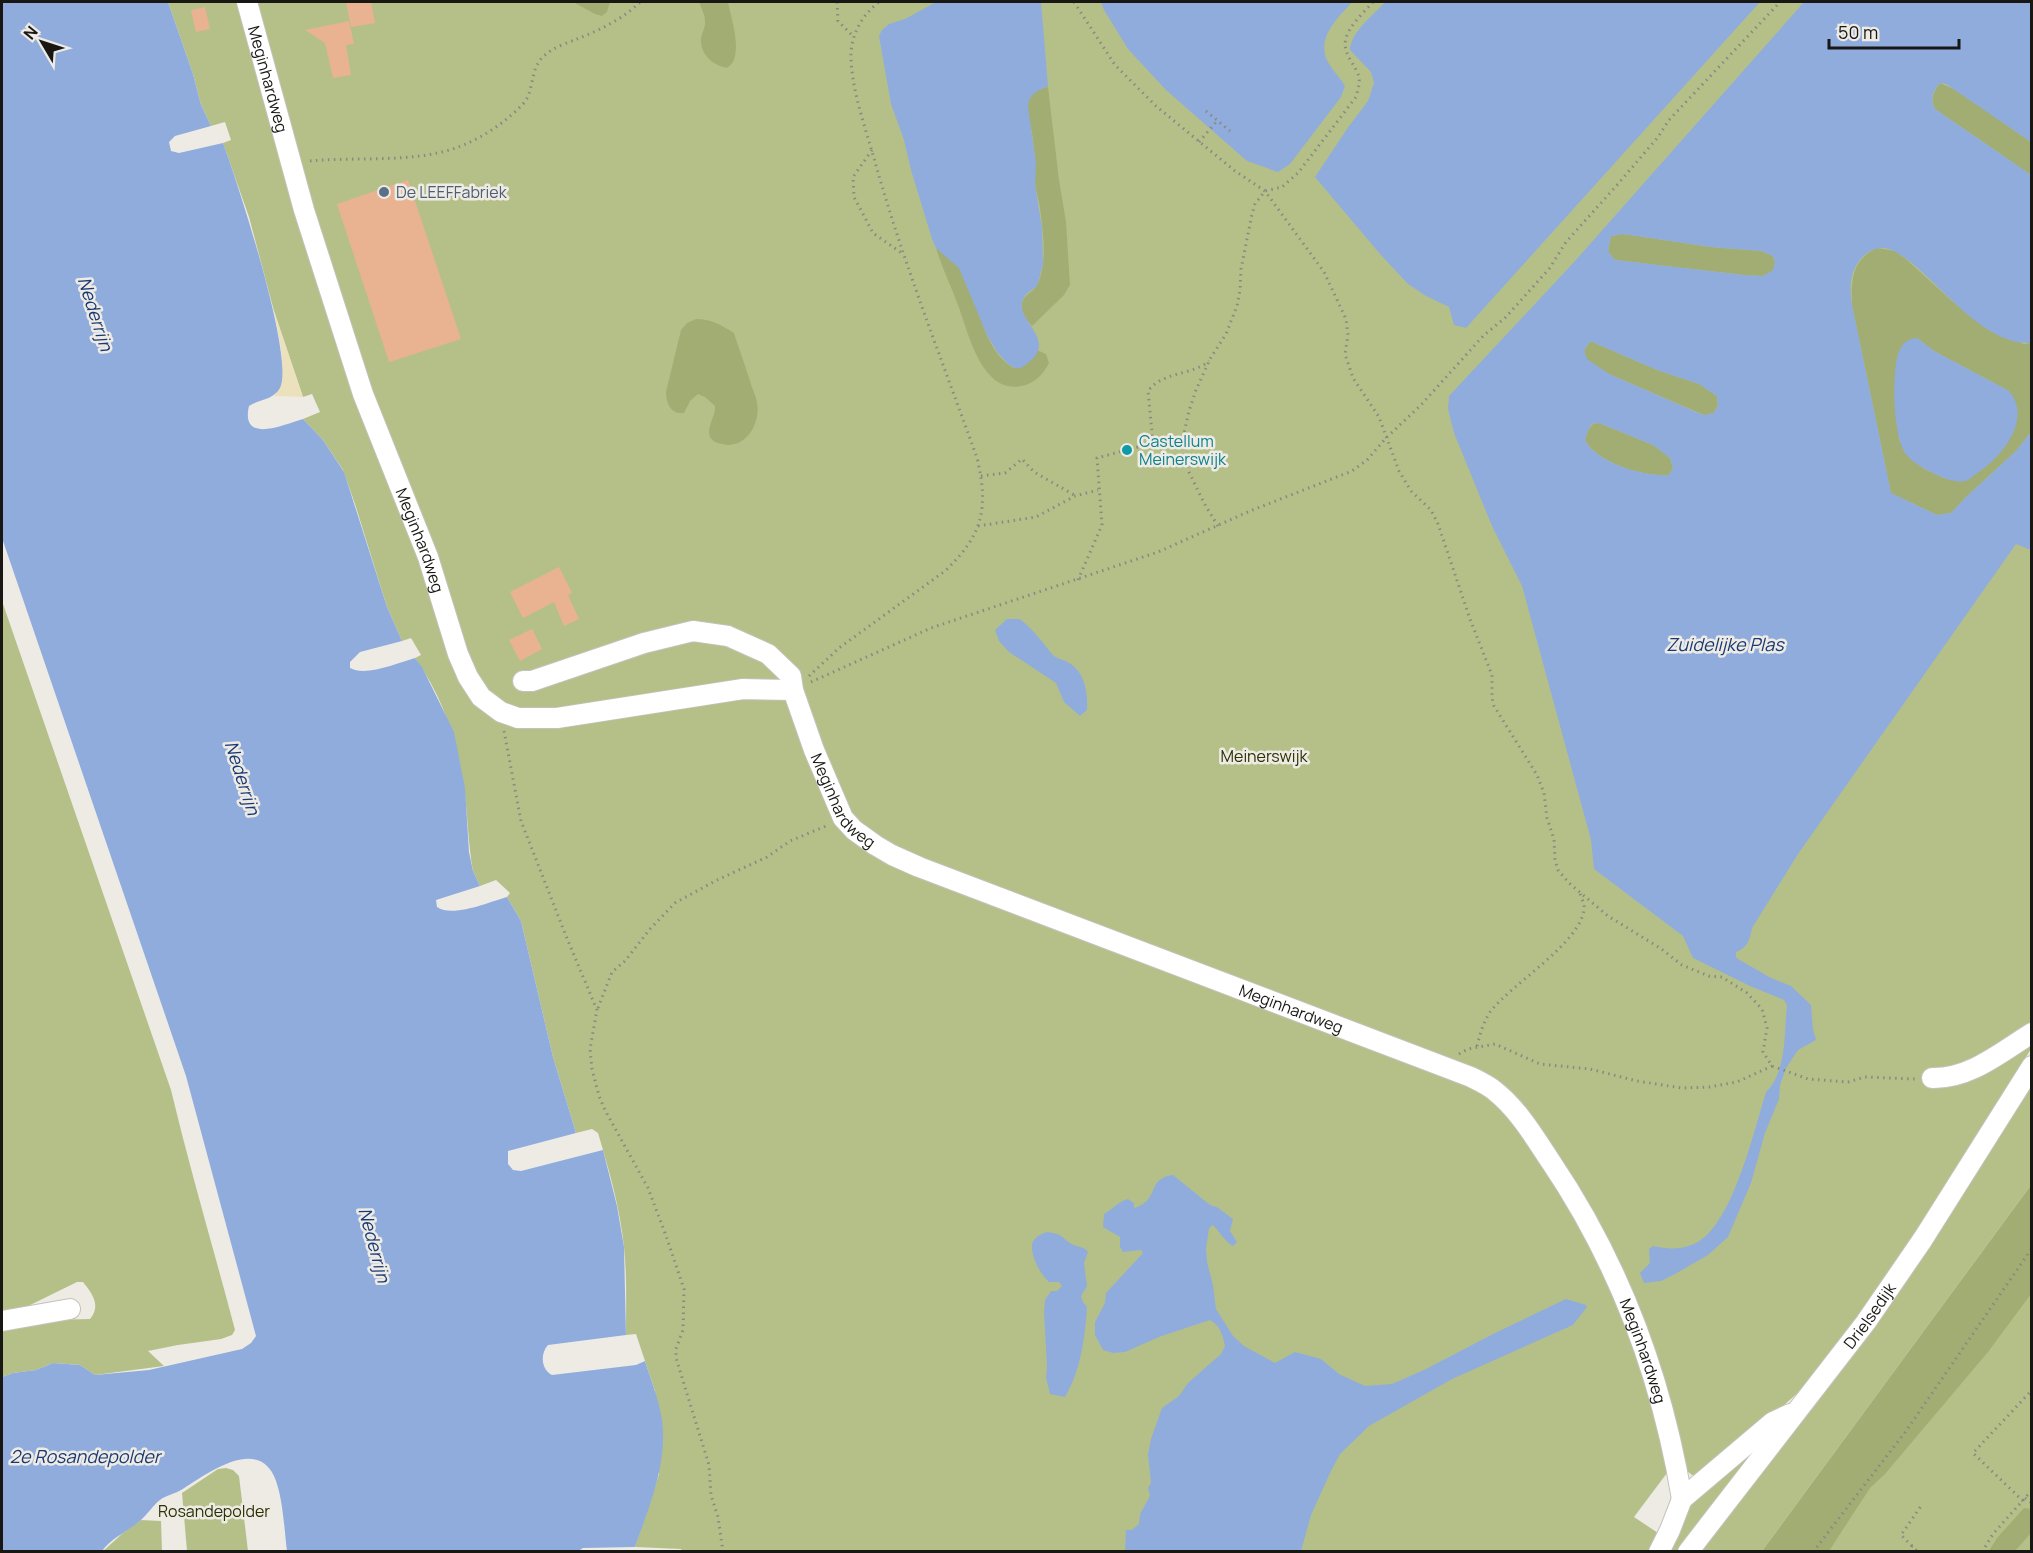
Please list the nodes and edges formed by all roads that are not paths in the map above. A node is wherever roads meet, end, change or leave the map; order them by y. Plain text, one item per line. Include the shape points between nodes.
1 (247, 2) edge
2 (524, 681) dead end
3 (793, 690) junction
4 (2031, 1033) edge
5 (2031, 1066) edge
6 (1932, 1078) road end
7 (70, 1309) dead end
8 (2, 1321) edge
9 (1799, 1409) junction
10 (1682, 1498) junction
11 (1659, 1551) edge
12 (1688, 1551) edge

1 - 3 street, Meginhardweg via 303,210 363,394 428,556 458,654 482,697 501,712 518,718 557,718 742,689
2 - 3 street via 693,631 728,636 768,654 791,676
3 - 10 street, Meginhardweg via 843,818 892,855 1472,1077 1495,1091 1514,1110 1592,1229 1636,1325 1661,1401
4 - 6 street via 1967,1071
5 - 9 street, Drielsedijk via 1906,1263
7 - 8 street
9 - 10 street via 1773,1422
9 - 12 street, Drielsedijk
10 - 11 street

